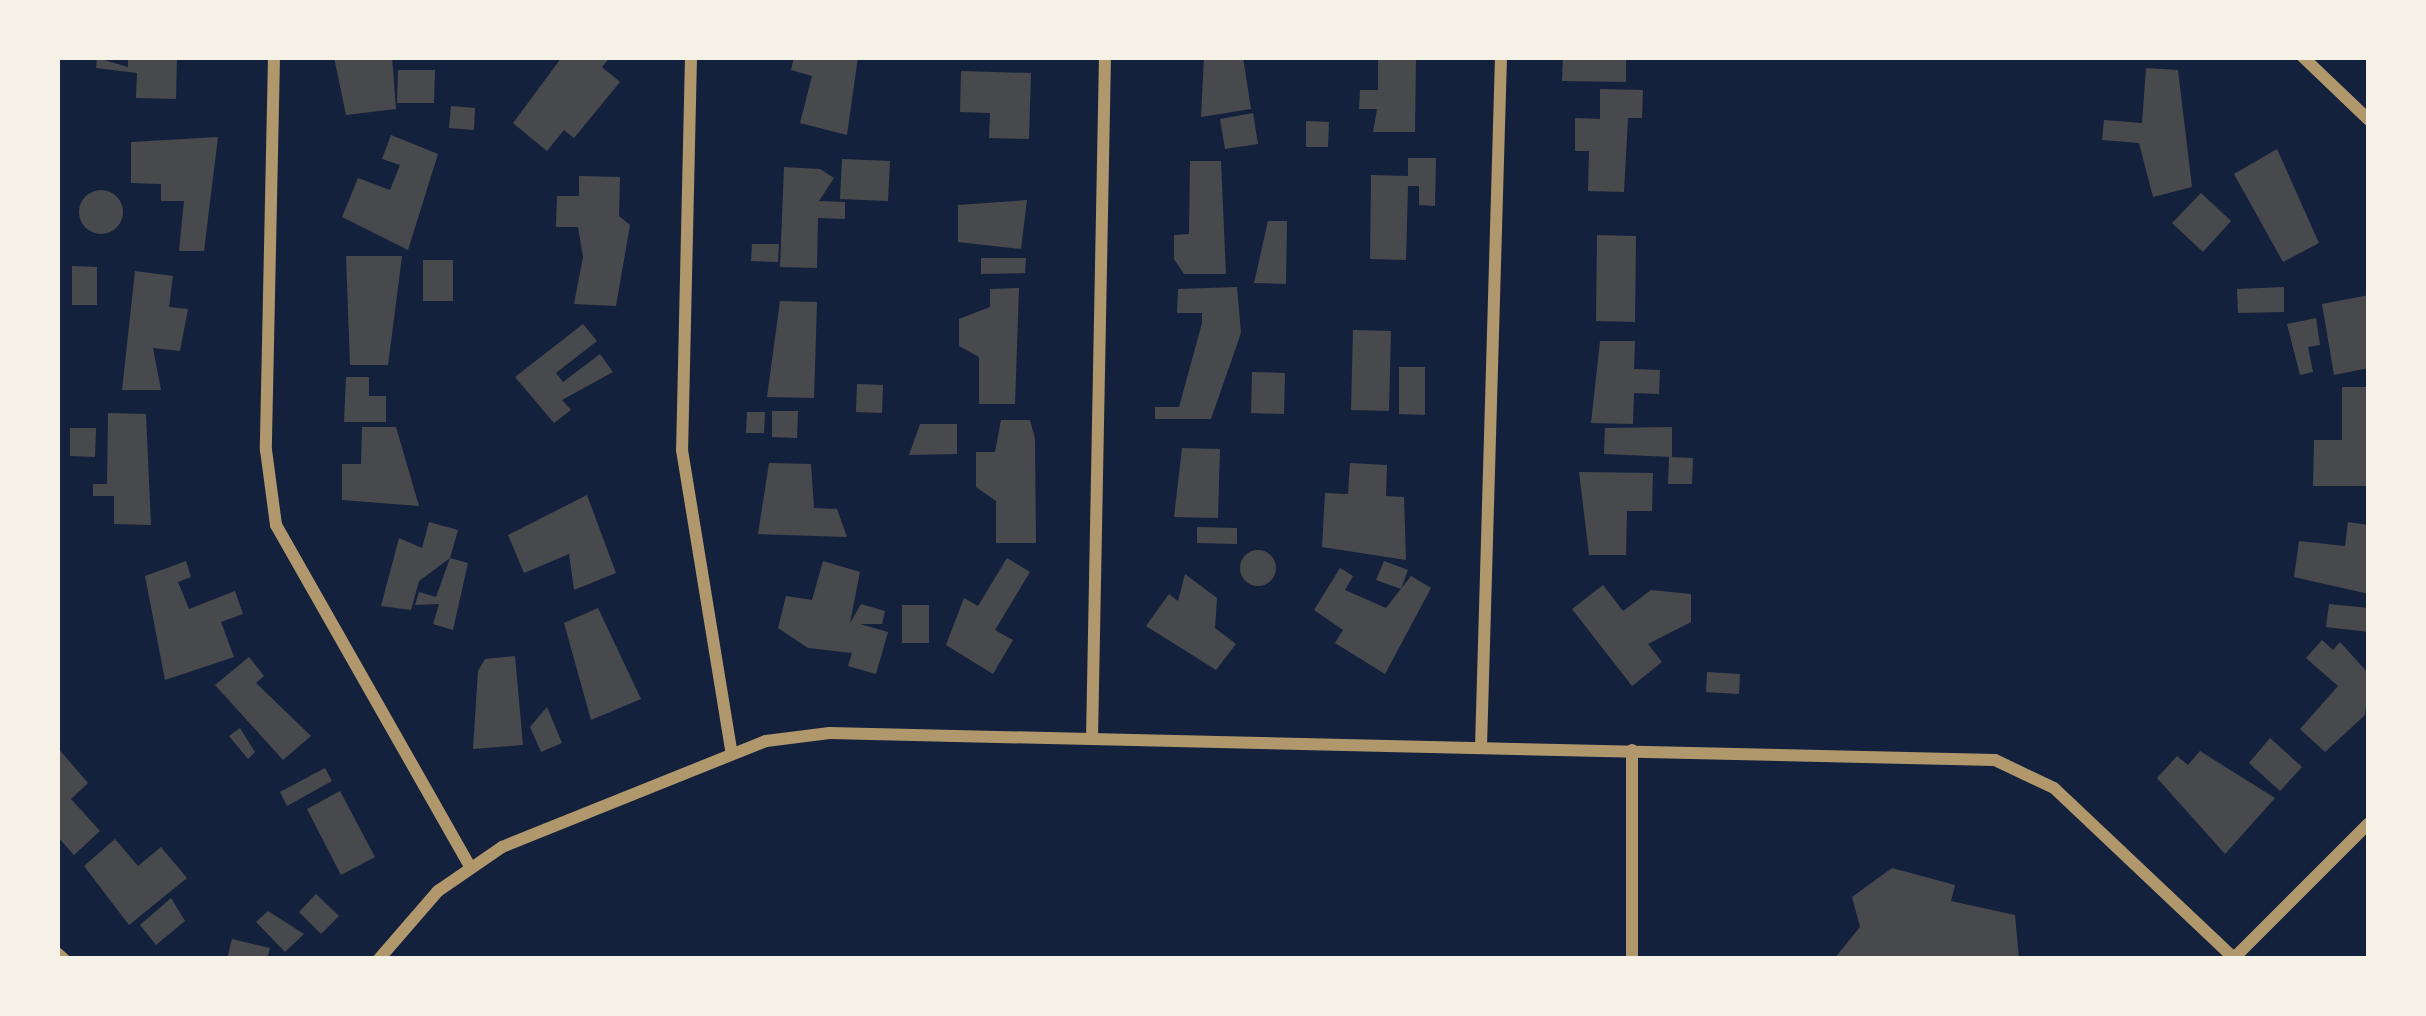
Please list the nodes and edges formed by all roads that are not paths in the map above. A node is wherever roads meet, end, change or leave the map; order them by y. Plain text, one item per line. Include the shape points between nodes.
1 (274, 57) edge
2 (691, 57) edge
3 (1105, 57) edge
4 (1501, 57) edge
5 (2303, 57) edge
6 (2369, 120) edge
7 (1092, 739) junction
8 (1481, 747) junction
9 (1632, 750) junction
10 (732, 754) junction
11 (2369, 824) edge
12 (470, 866) junction
13 (57, 953) edge
14 (2234, 958) edge
15 (64, 959) edge
16 (379, 959) edge
17 (1632, 959) edge

1 - 12 street via 266,449 276,525
2 - 10 street via 682,450
3 - 7 street
4 - 8 street
5 - 6 street
7 - 8 street
7 - 10 street via 829,733
8 - 9 street
9 - 14 street via 2008,762 2054,788
9 - 17 street
10 - 12 street
11 - 14 street
12 - 16 street
13 - 15 street

